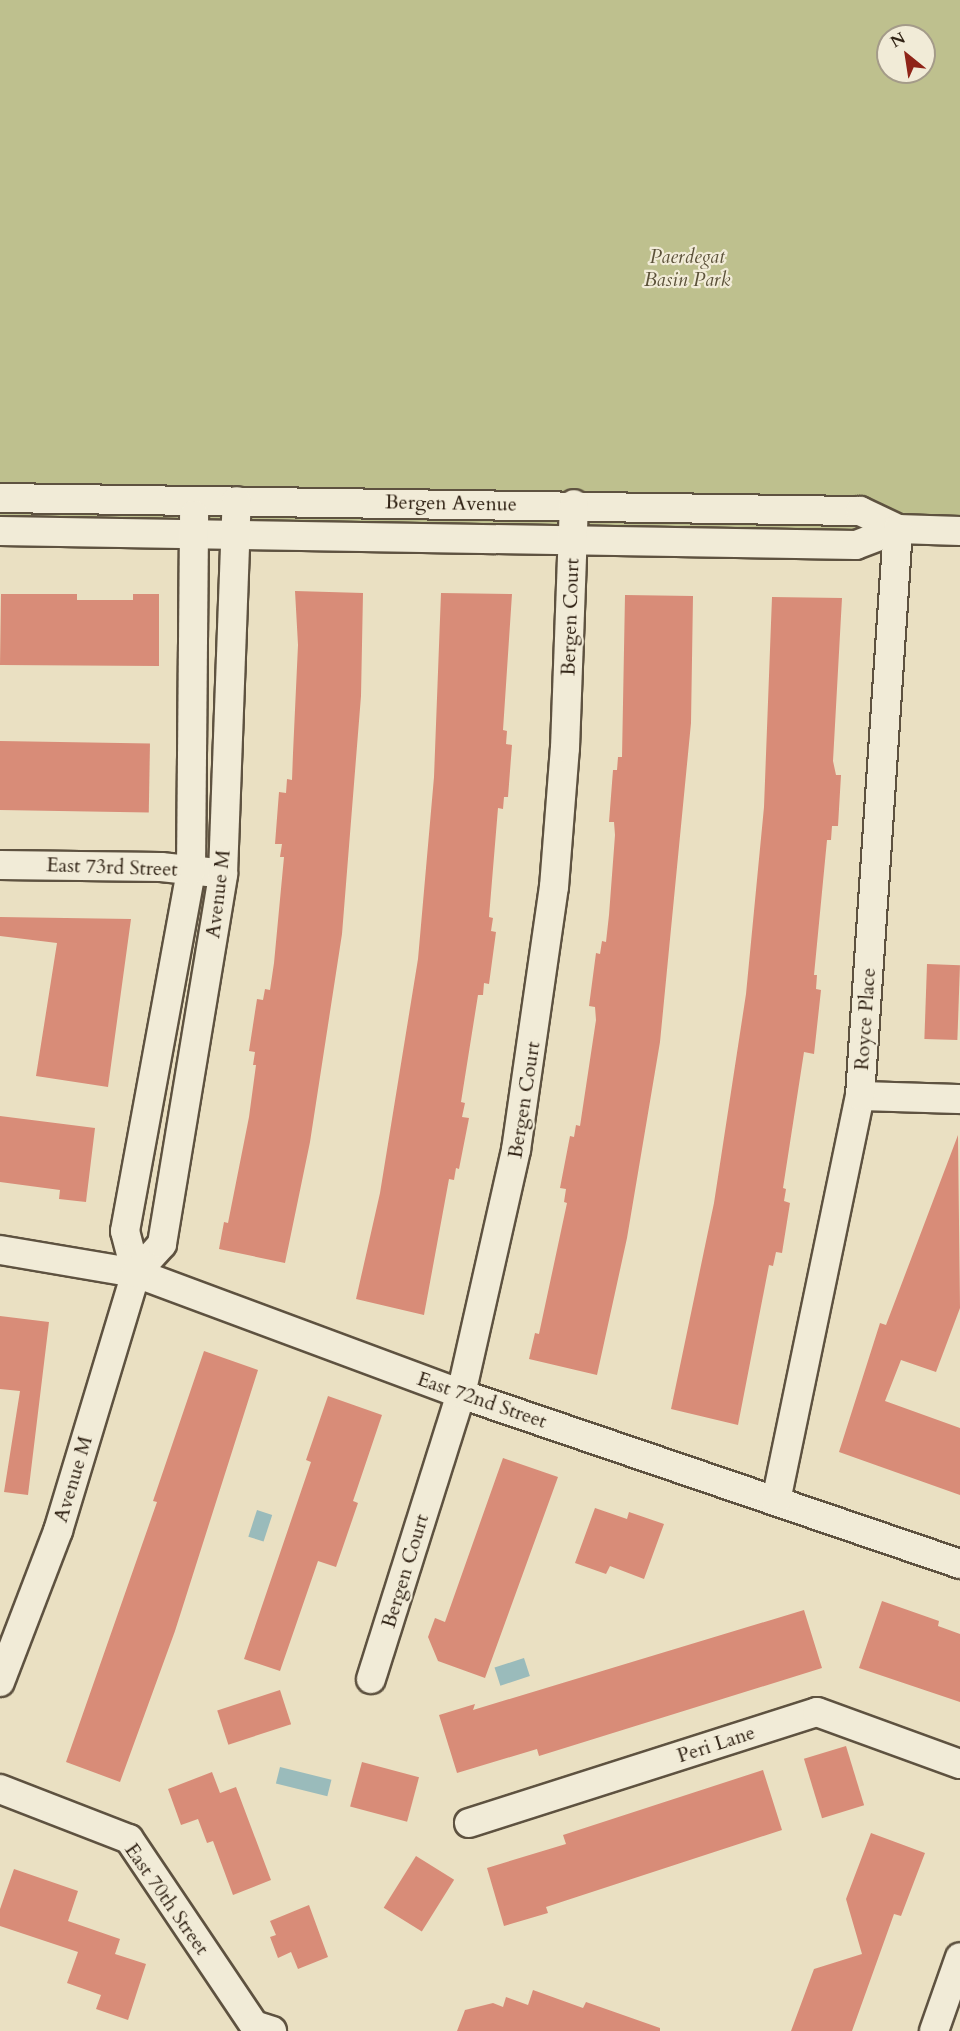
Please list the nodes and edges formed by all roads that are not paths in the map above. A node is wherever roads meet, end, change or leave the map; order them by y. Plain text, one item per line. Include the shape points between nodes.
1 (0, 498) edge
2 (194, 500) junction
3 (237, 501) junction
4 (574, 504) junction
5 (898, 529) junction
6 (0, 531) edge
7 (960, 531) edge
8 (195, 532) junction
9 (237, 532) junction
10 (573, 539) junction
11 (0, 865) edge
12 (191, 870) junction
13 (223, 874) junction
14 (860, 1096) junction
15 (960, 1099) edge
16 (0, 1250) edge
17 (136, 1273) junction
18 (461, 1394) junction
19 (776, 1501) junction
20 (960, 1564) edge
21 (371, 1679) dead end
22 (0, 1682) edge
23 (960, 1764) edge
24 (0, 1789) edge
25 (469, 1823) dead end
26 (960, 1957) edge
27 (272, 2031) edge
28 (934, 2031) edge

1 - 2 street, Bergen Avenue
2 - 3 street, Bergen Avenue
2 - 8 street, Avenue M
3 - 4 street, Bergen Avenue
3 - 9 street, Avenue M
4 - 5 street, Bergen Avenue via 860,511
4 - 10 street, Bergen Court
5 - 7 street, Bergen Avenue
5 - 10 street, Bergen Avenue via 856,545
5 - 14 street, Royce Place
6 - 8 street, Bergen Avenue
8 - 9 street, Bergen Avenue
8 - 12 street, Avenue M
9 - 10 street, Bergen Avenue
9 - 13 street, Avenue M
10 - 18 street, Bergen Court via 565,748 540,1004 516,1150
11 - 12 street, East 73rd Street
12 - 13 street, East 73rd Street
12 - 17 street, Avenue M via 125,1231
13 - 17 street, Avenue M via 162,1244
14 - 15 street
14 - 19 street, Royce Place
16 - 17 street, East 72nd Street
17 - 18 street, East 72nd Street
17 - 22 street, Avenue M via 58,1531
18 - 19 street, East 72nd Street
18 - 21 street, Bergen Court
19 - 20 street, East 72nd Street
23 - 25 street, Peri Lane via 818,1712
24 - 27 street, East 70th Street via 129,1839 254,2025
26 - 28 street

